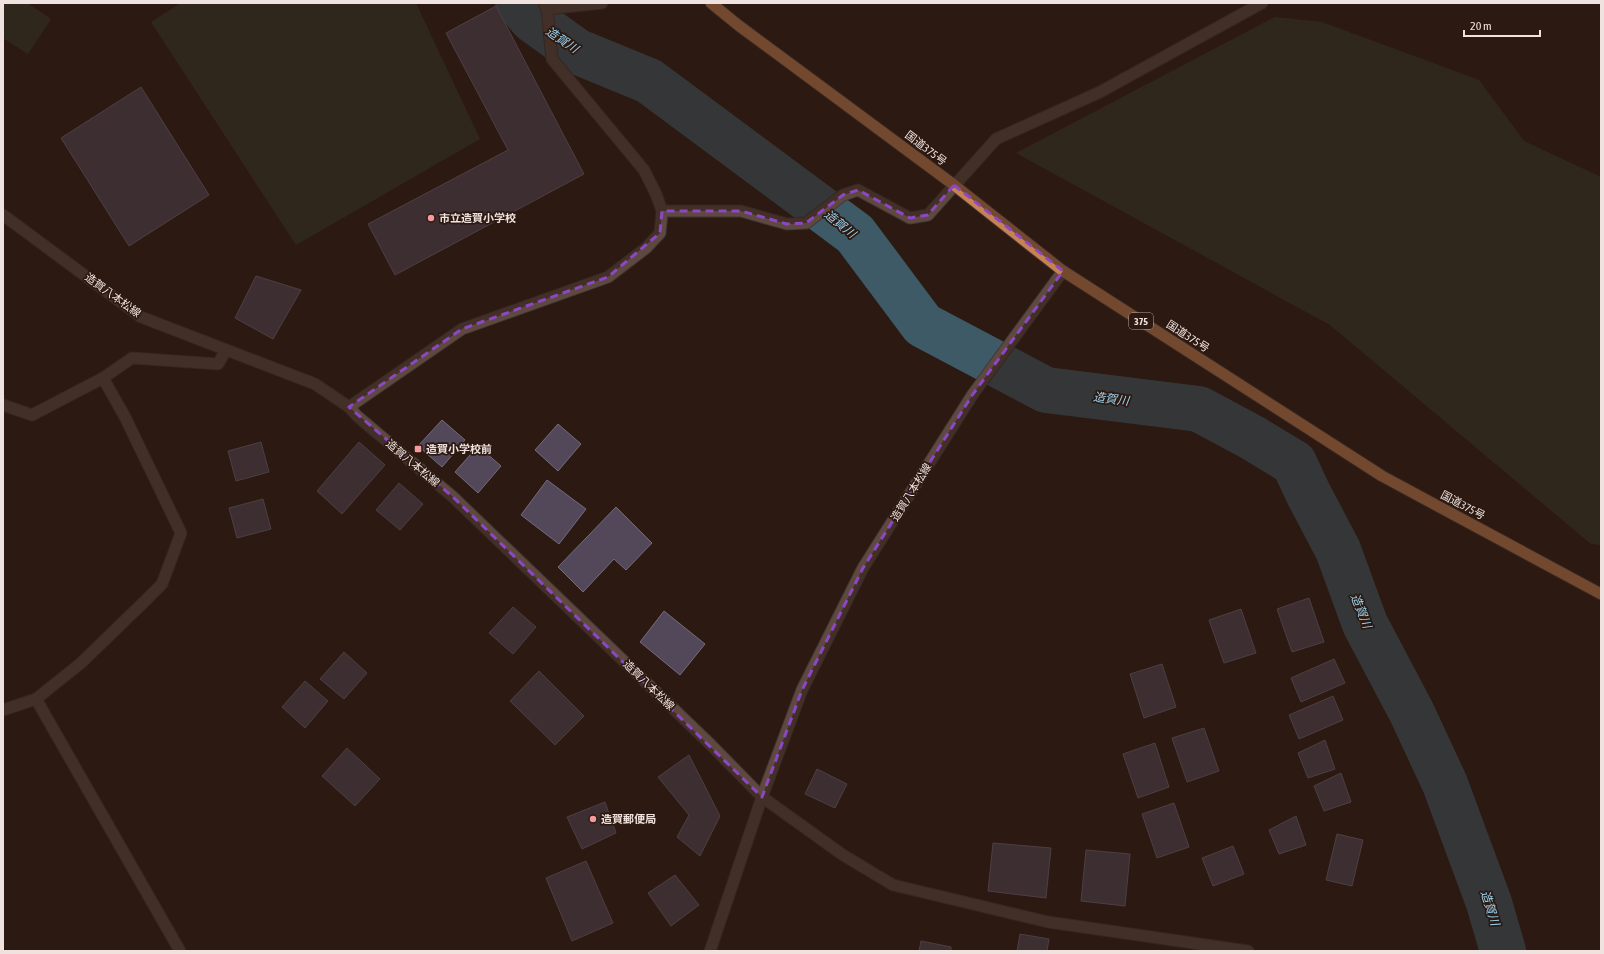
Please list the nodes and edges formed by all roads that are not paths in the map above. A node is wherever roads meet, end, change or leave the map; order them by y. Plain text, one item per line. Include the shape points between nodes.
1 (602, 3) edge
2 (711, 3) edge
3 (1262, 3) edge
4 (546, 6) edge
5 (954, 185) junction
6 (662, 211) junction
7 (3, 215) edge
8 (1063, 271) junction
9 (226, 350) junction
10 (103, 378) junction
11 (3, 405) edge
12 (349, 407) junction
13 (1601, 594) edge
14 (36, 699) junction
15 (3, 710) edge
16 (762, 797) junction
17 (180, 951) edge
18 (710, 951) edge
19 (1248, 951) edge

1 - 4 street
2 - 5 highway, 国道375号 / 375
3 - 5 street via 1100,92 996,139
4 - 6 street via 552,59 644,170
5 - 6 street via 928,215 910,218 858,190 843,195 806,223 786,224 741,211
5 - 8 highway, 国道375号 / 375
6 - 12 street via 660,233 646,248 608,277 462,329
7 - 9 street, 造賀八本松線 via 141,316
8 - 13 highway, 国道375号 / 375 via 1382,476
8 - 16 street, 造賀八本松線 via 973,394 863,568 802,690
9 - 10 street via 218,364 132,358
9 - 12 street, 造賀八本松線 via 315,384
10 - 11 street via 32,415
10 - 14 street via 125,417 181,532 162,584 81,663
12 - 16 street, 造賀八本松線 via 453,497
14 - 15 street
14 - 17 street
16 - 18 street, 造賀八本松線
16 - 19 street via 843,855 893,885 1048,922

